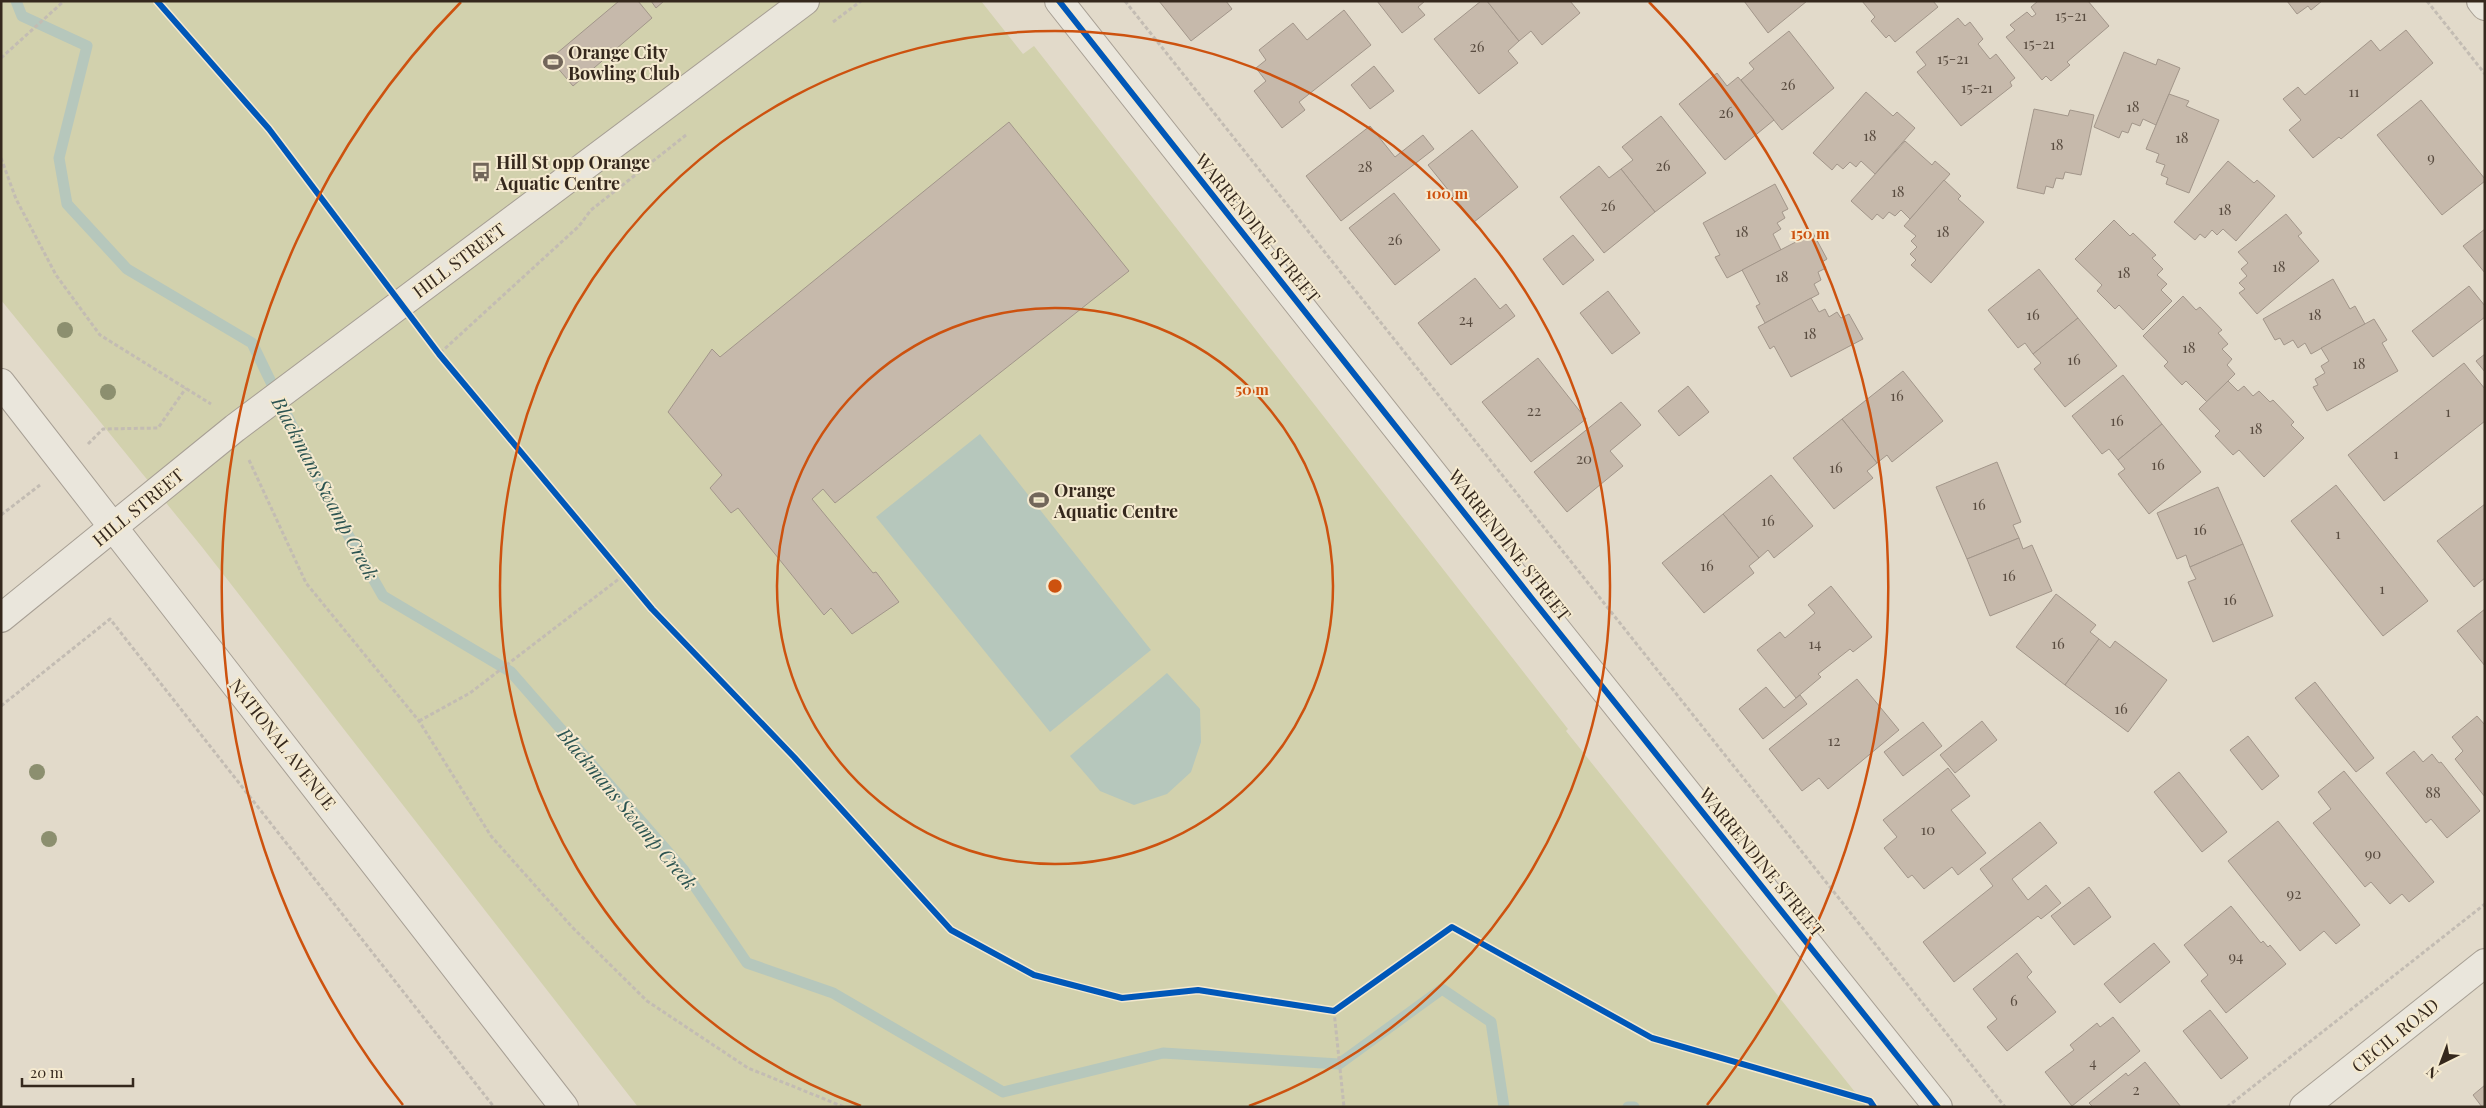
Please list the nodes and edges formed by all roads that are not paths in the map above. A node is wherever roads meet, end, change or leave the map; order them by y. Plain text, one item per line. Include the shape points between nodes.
1 (804, 1) edge
2 (1059, 1) edge
3 (2481, 1) edge
4 (2485, 6) edge
5 (1, 383) edge
6 (114, 526) junction
7 (1, 618) edge
8 (2485, 963) edge
9 (564, 1107) edge
10 (1938, 1107) edge
11 (2304, 1107) edge

1 - 6 street, HILL STREET via 235,428
2 - 10 street, WARRENDINE STREET
3 - 4 street
5 - 6 street, NATIONAL AVENUE
6 - 7 street, HILL STREET
6 - 9 street, NATIONAL AVENUE
8 - 11 street, CECIL ROAD

